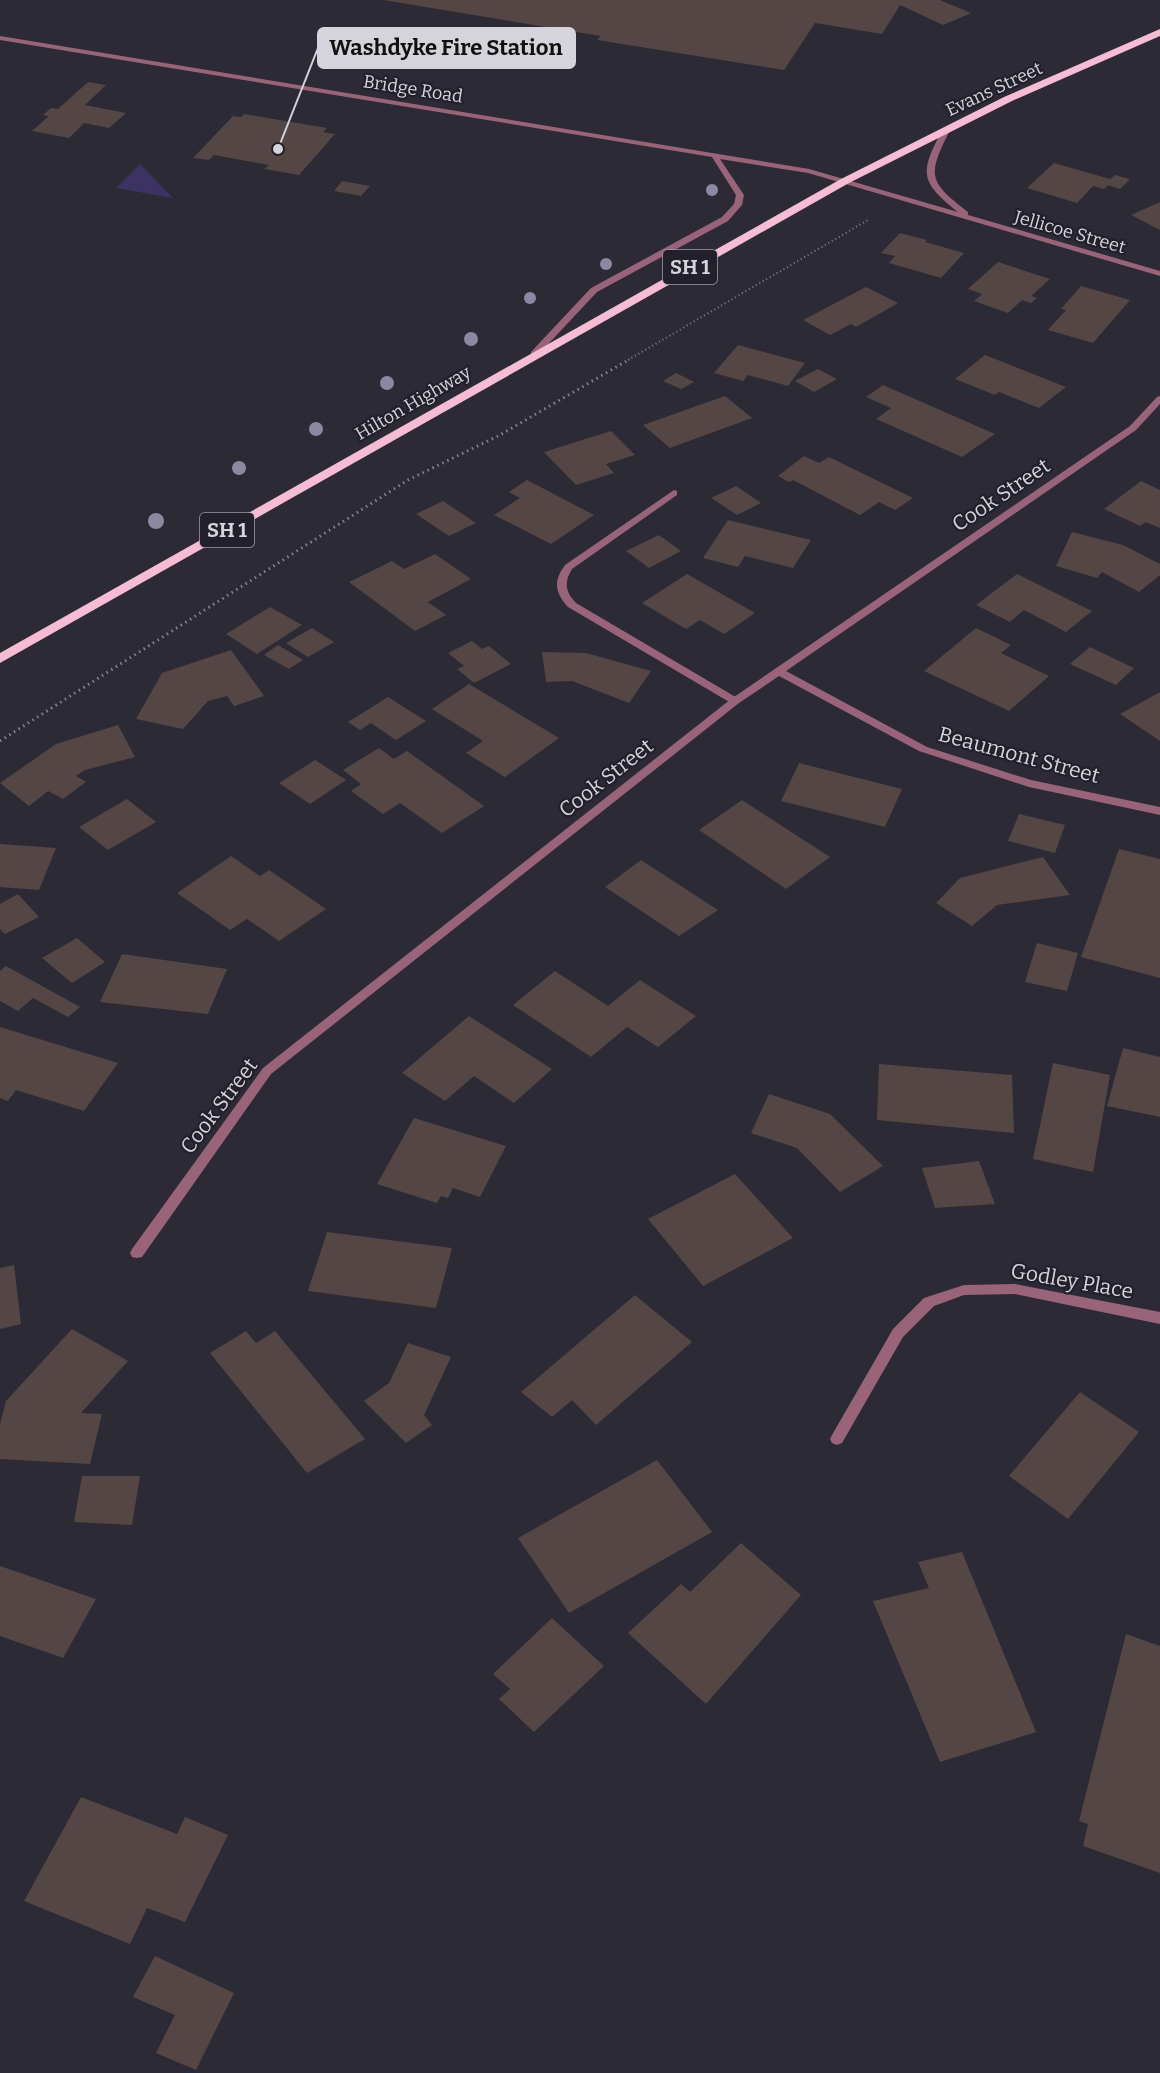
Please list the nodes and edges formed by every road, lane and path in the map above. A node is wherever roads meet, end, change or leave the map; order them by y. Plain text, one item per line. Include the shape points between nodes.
1 (1160, 32) edge
2 (0, 38) edge
3 (946, 130) junction
4 (714, 155) junction
5 (845, 181) junction
6 (970, 218) junction
7 (871, 219) dead end
8 (1160, 274) edge
9 (534, 354) junction
10 (1160, 399) edge
11 (674, 494) dead end
12 (0, 659) edge
13 (778, 671) junction
14 (735, 701) junction
15 (0, 741) edge
16 (1160, 811) edge
17 (137, 1253) dead end
18 (1160, 1318) edge
19 (837, 1439) dead end

1 - 3 highway, Evans Street / SH 1
2 - 4 street, Bridge Road
3 - 5 highway, Evans Street / SH 1
3 - 6 street, Jellicoe Street via 929,161 929,174 937,192
4 - 5 street, Bridge Road
4 - 9 street via 740,195 738,205 725,219 594,290
5 - 6 street, Jellicoe Street
5 - 9 highway, Hilton Highway / SH 1
6 - 8 street, Jellicoe Street
7 - 15 path via 500,435 408,480
9 - 12 highway, Hilton Highway / SH 1
10 - 13 street, Cook Street via 1134,428
11 - 14 street via 568,567 560,587 572,605
13 - 14 street, Cook Street
13 - 16 street, Beaumont Street via 923,749 1029,783
14 - 17 street, Cook Street via 267,1071
18 - 19 street, Godley Place via 1015,1289 964,1290 929,1302 898,1333

